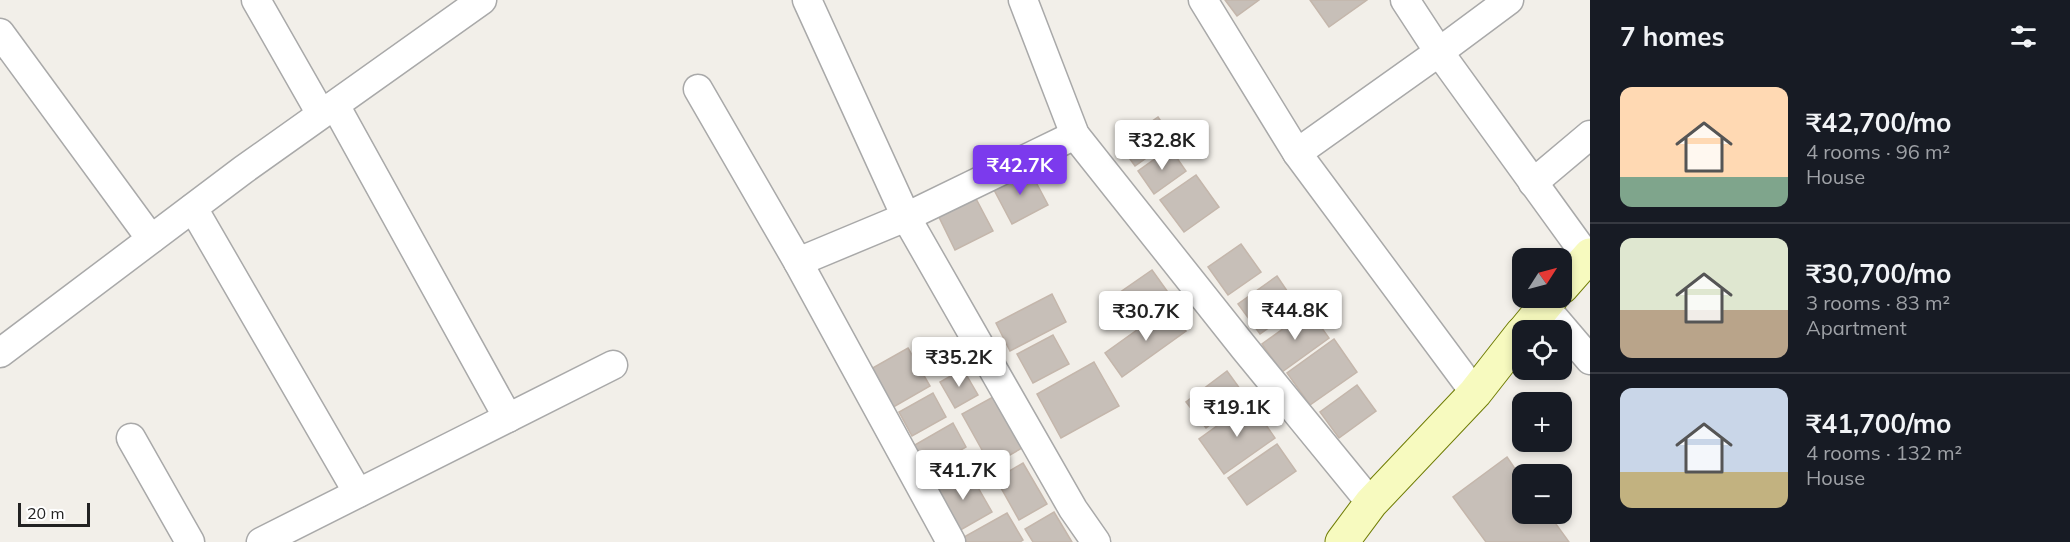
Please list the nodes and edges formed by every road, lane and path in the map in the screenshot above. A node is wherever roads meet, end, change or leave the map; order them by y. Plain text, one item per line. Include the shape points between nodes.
1 (256, 0) edge
2 (482, 0) edge
3 (807, 0) edge
4 (1023, 0) edge
5 (1203, 0) edge
6 (1405, 0) edge
7 (1509, 0) edge
8 (0, 33) edge
9 (1439, 52) junction
10 (698, 89) dead end
11 (328, 110) junction
12 (1075, 135) junction
13 (1590, 135) edge
14 (1297, 153) junction
15 (1533, 183) junction
16 (194, 208) junction
17 (906, 217) junction
18 (151, 239) junction
19 (1589, 257) edge
20 (798, 262) junction
21 (1541, 310) edge
22 (0, 353) edge
23 (1590, 360) edge
24 (613, 365) dead end
25 (1475, 393) junction
26 (508, 418) junction
27 (131, 438) dead end
28 (358, 493) junction
29 (1371, 503) junction
30 (190, 542) edge
31 (261, 542) edge
32 (951, 542) edge
33 (1096, 542) edge
34 (1342, 542) edge

1 - 11 street
2 - 11 street
3 - 17 street
4 - 12 street
5 - 14 street
6 - 9 street
7 - 9 street
8 - 18 street
9 - 14 street
9 - 15 street
10 - 20 street
11 - 16 street
11 - 26 street
12 - 17 street
12 - 29 street
13 - 15 street
14 - 25 street
15 - 19 street
16 - 18 street
16 - 28 street
17 - 20 street
17 - 33 street via 1073,509
18 - 22 street
19 - 21 main road
20 - 32 street
21 - 23 street
21 - 25 main road
24 - 26 street
25 - 29 main road
26 - 28 street
27 - 30 street
28 - 31 street
29 - 34 main road

